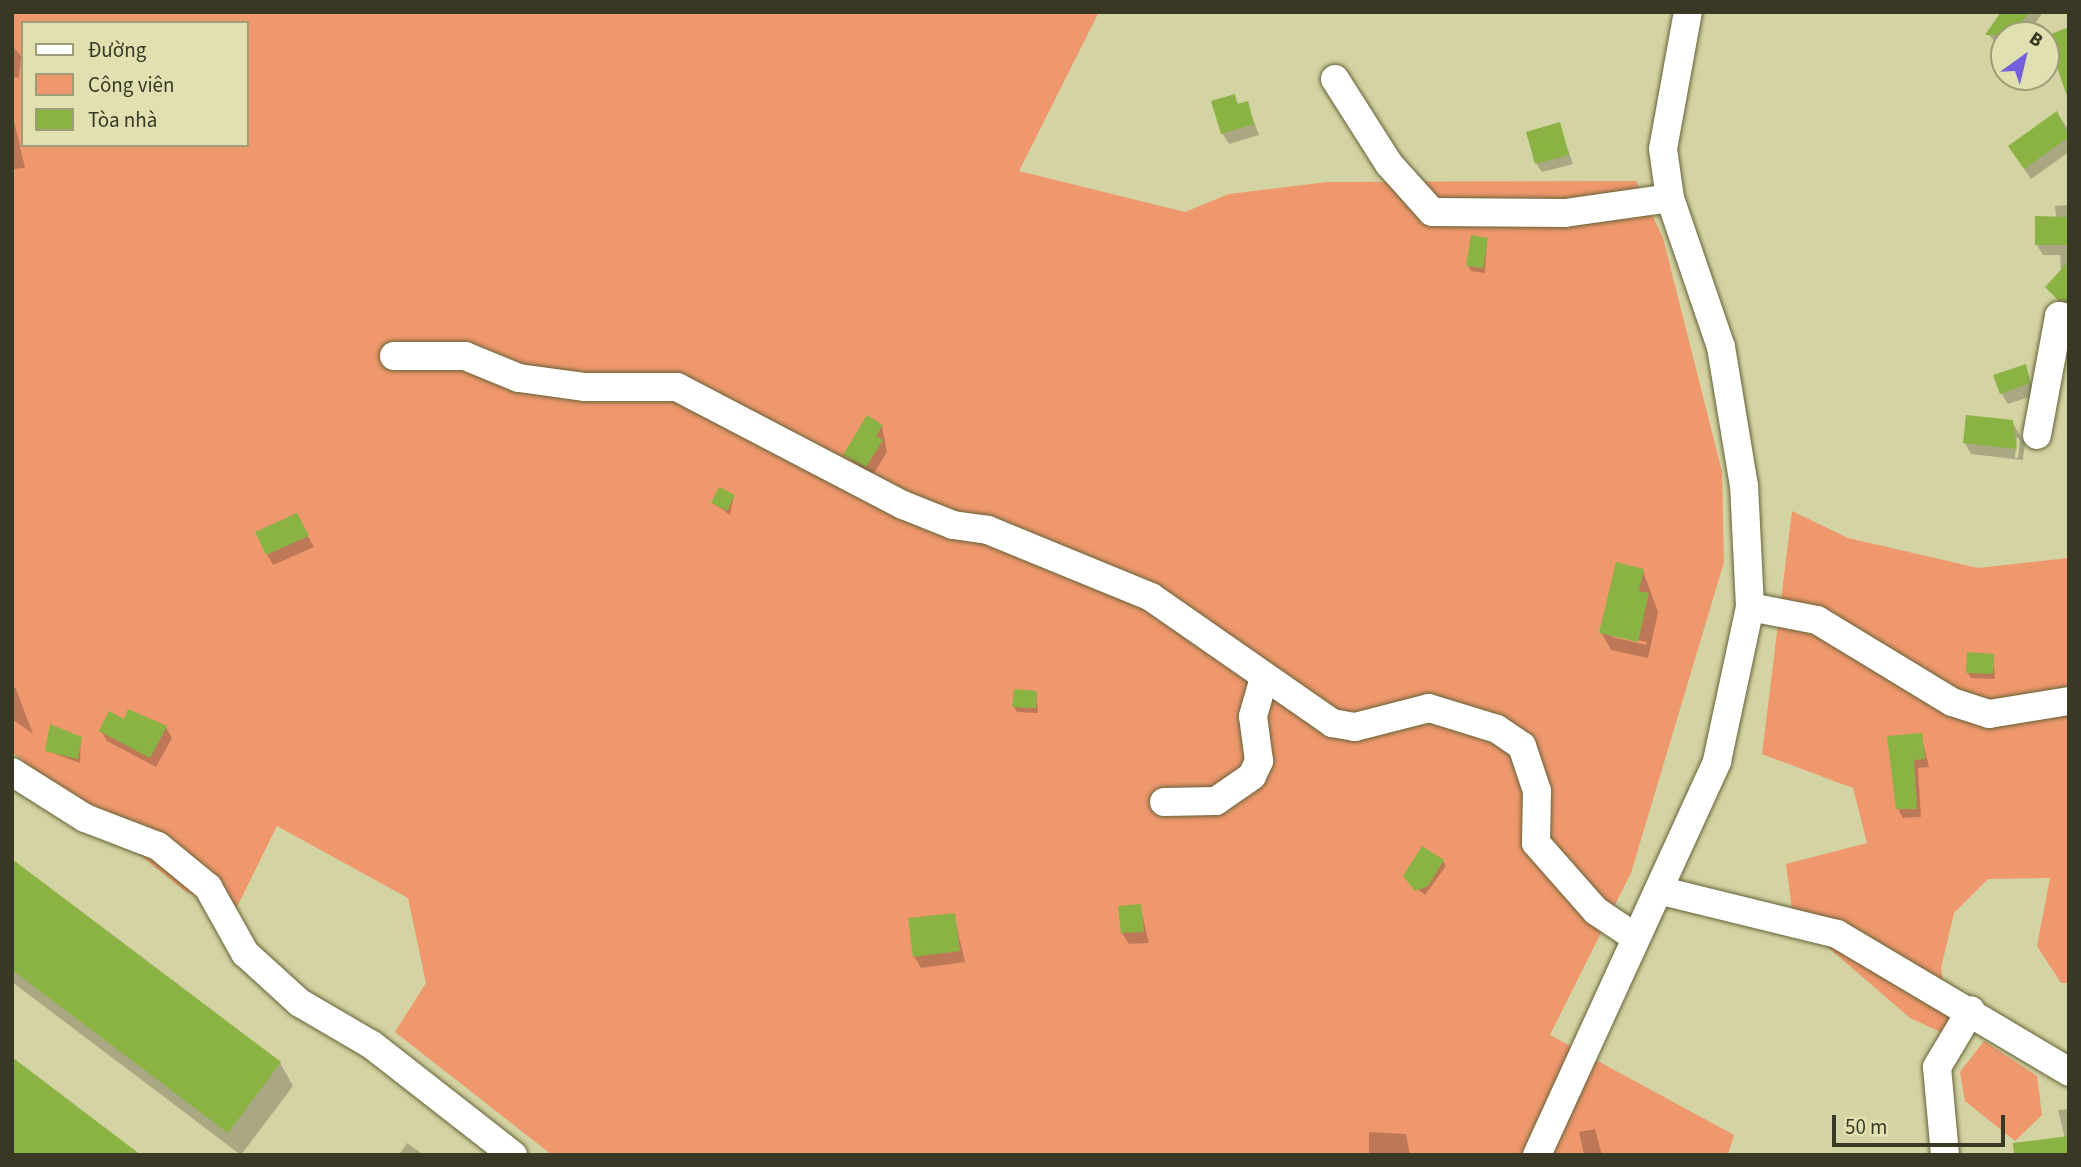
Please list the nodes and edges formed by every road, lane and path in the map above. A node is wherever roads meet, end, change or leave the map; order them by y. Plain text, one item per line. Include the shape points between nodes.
1 (1688, 12) edge
2 (1335, 79) dead end
3 (1670, 198) junction
4 (2069, 318) edge
5 (394, 356) dead end
6 (2037, 435) dead end
7 (1750, 607) junction
8 (1264, 678) junction
9 (2069, 701) edge
10 (12, 772) edge
11 (1164, 802) dead end
12 (1662, 891) junction
13 (1635, 937) junction
14 (1971, 1010) junction
15 (2069, 1072) edge
16 (513, 1155) edge
17 (1537, 1155) edge
18 (1945, 1155) edge

1 - 3 street via 1663,132
2 - 3 street via 1389,164 1432,212 1565,212
3 - 7 street via 1721,347 1744,486
4 - 6 street via 2059,316
5 - 8 street via 466,356 519,377 573,385 677,387 903,505 953,525 988,530 1151,597
7 - 9 street via 1816,620 1952,702 1989,714
7 - 12 street via 1717,761
8 - 11 street via 1253,716 1259,761 1252,776 1216,801
8 - 13 street via 1332,723 1355,727 1430,708 1505,735 1522,746 1537,791 1536,843 1596,911
10 - 16 street via 85,818 158,846 208,887 245,953 300,1003 372,1045
12 - 13 street
12 - 14 street via 1837,934
13 - 17 street
14 - 15 street
14 - 18 street via 1937,1068

